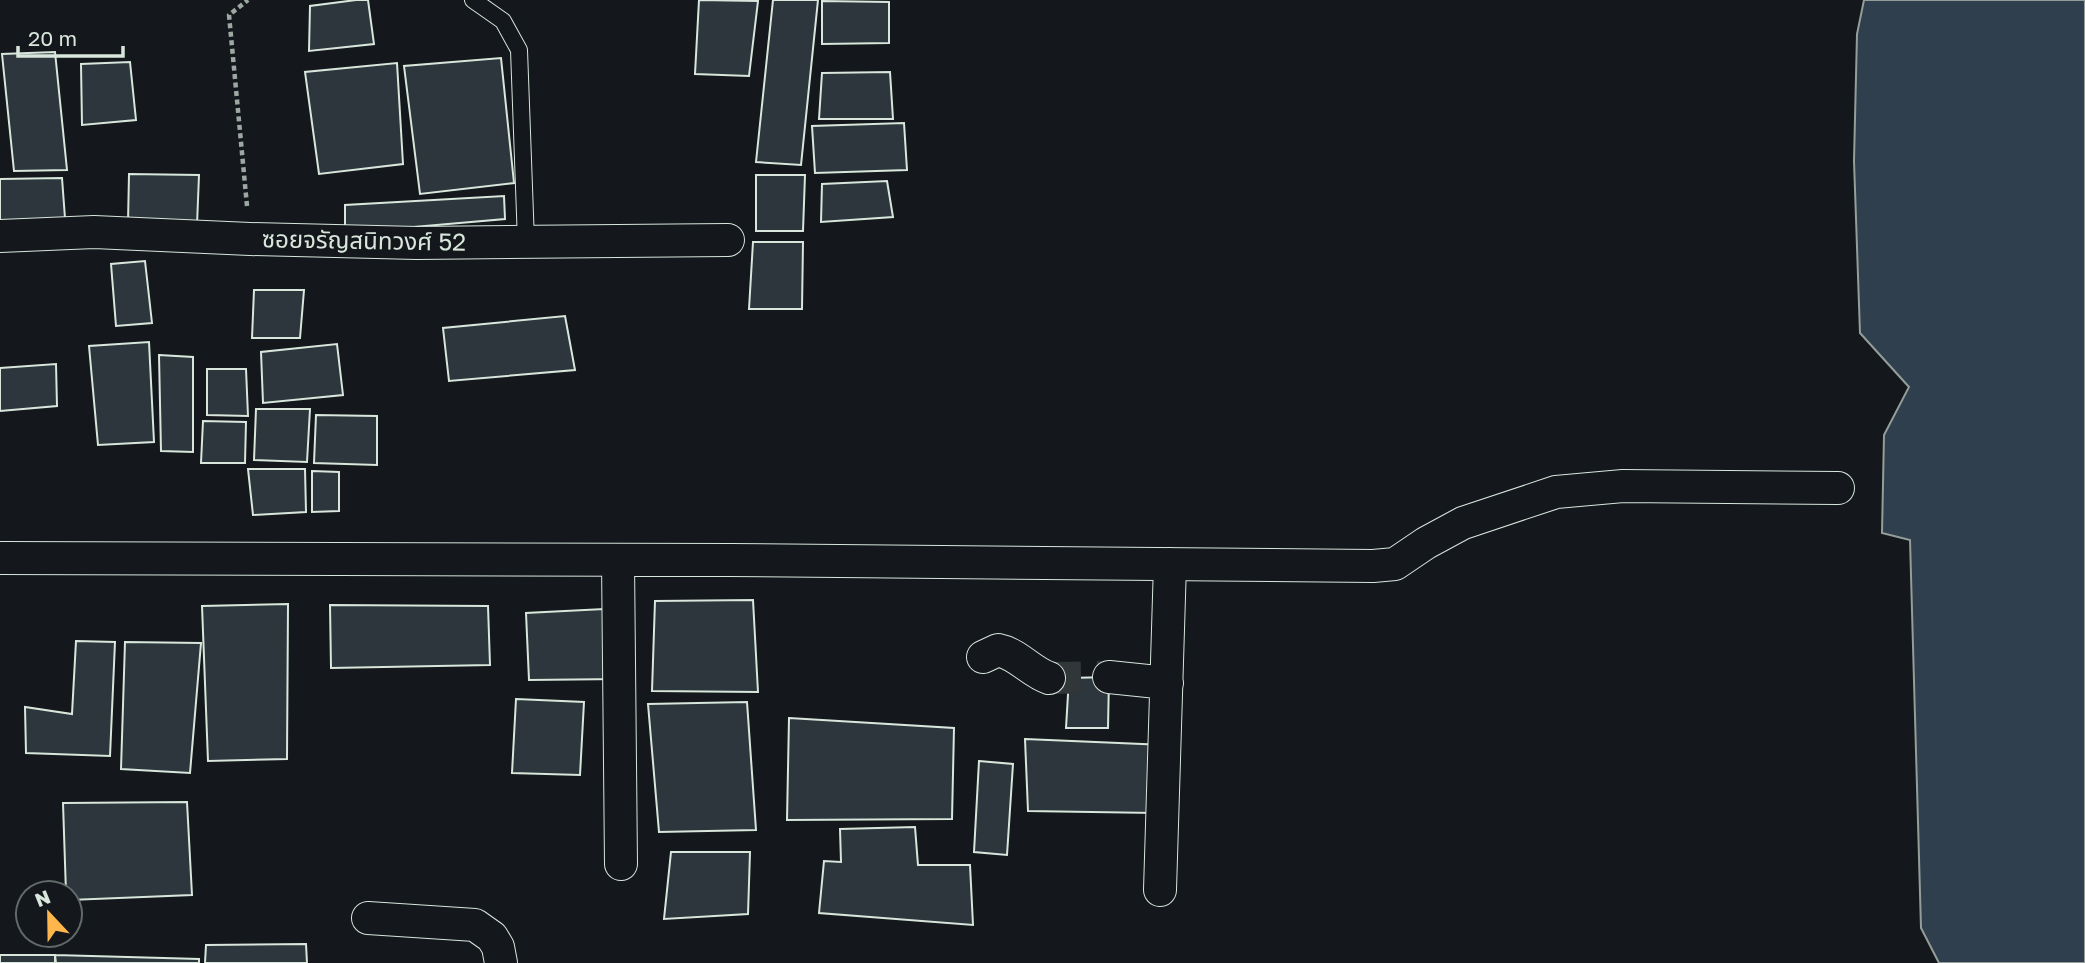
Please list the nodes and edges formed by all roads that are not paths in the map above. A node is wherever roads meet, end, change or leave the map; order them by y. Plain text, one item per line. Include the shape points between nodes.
1 (472, 0) edge
2 (0, 236) edge
3 (728, 240) dead end
4 (526, 242) junction
5 (1838, 488) dead end
6 (0, 558) edge
7 (618, 561) junction
8 (1170, 564) junction
9 (983, 657) dead end
10 (1109, 677) tunnel mouth
11 (1049, 678) tunnel mouth
12 (1167, 683) junction
13 (621, 864) dead end
14 (1160, 890) dead end
15 (369, 918) dead end
16 (501, 963) edge

1 - 4 lane via 503,21 519,50
2 - 4 street, ซอยจรัญสนิทวงศ์ 52 via 94,232 417,243
3 - 4 street, ซอยจรัญสนิทวงศ์ 52
5 - 8 street via 1623,486 1556,492 1463,523 1395,564
6 - 7 street
7 - 8 street
7 - 13 street
8 - 12 street
9 - 11 street via 1006,651
10 - 12 street
12 - 14 street
15 - 16 street via 475,925 492,937

